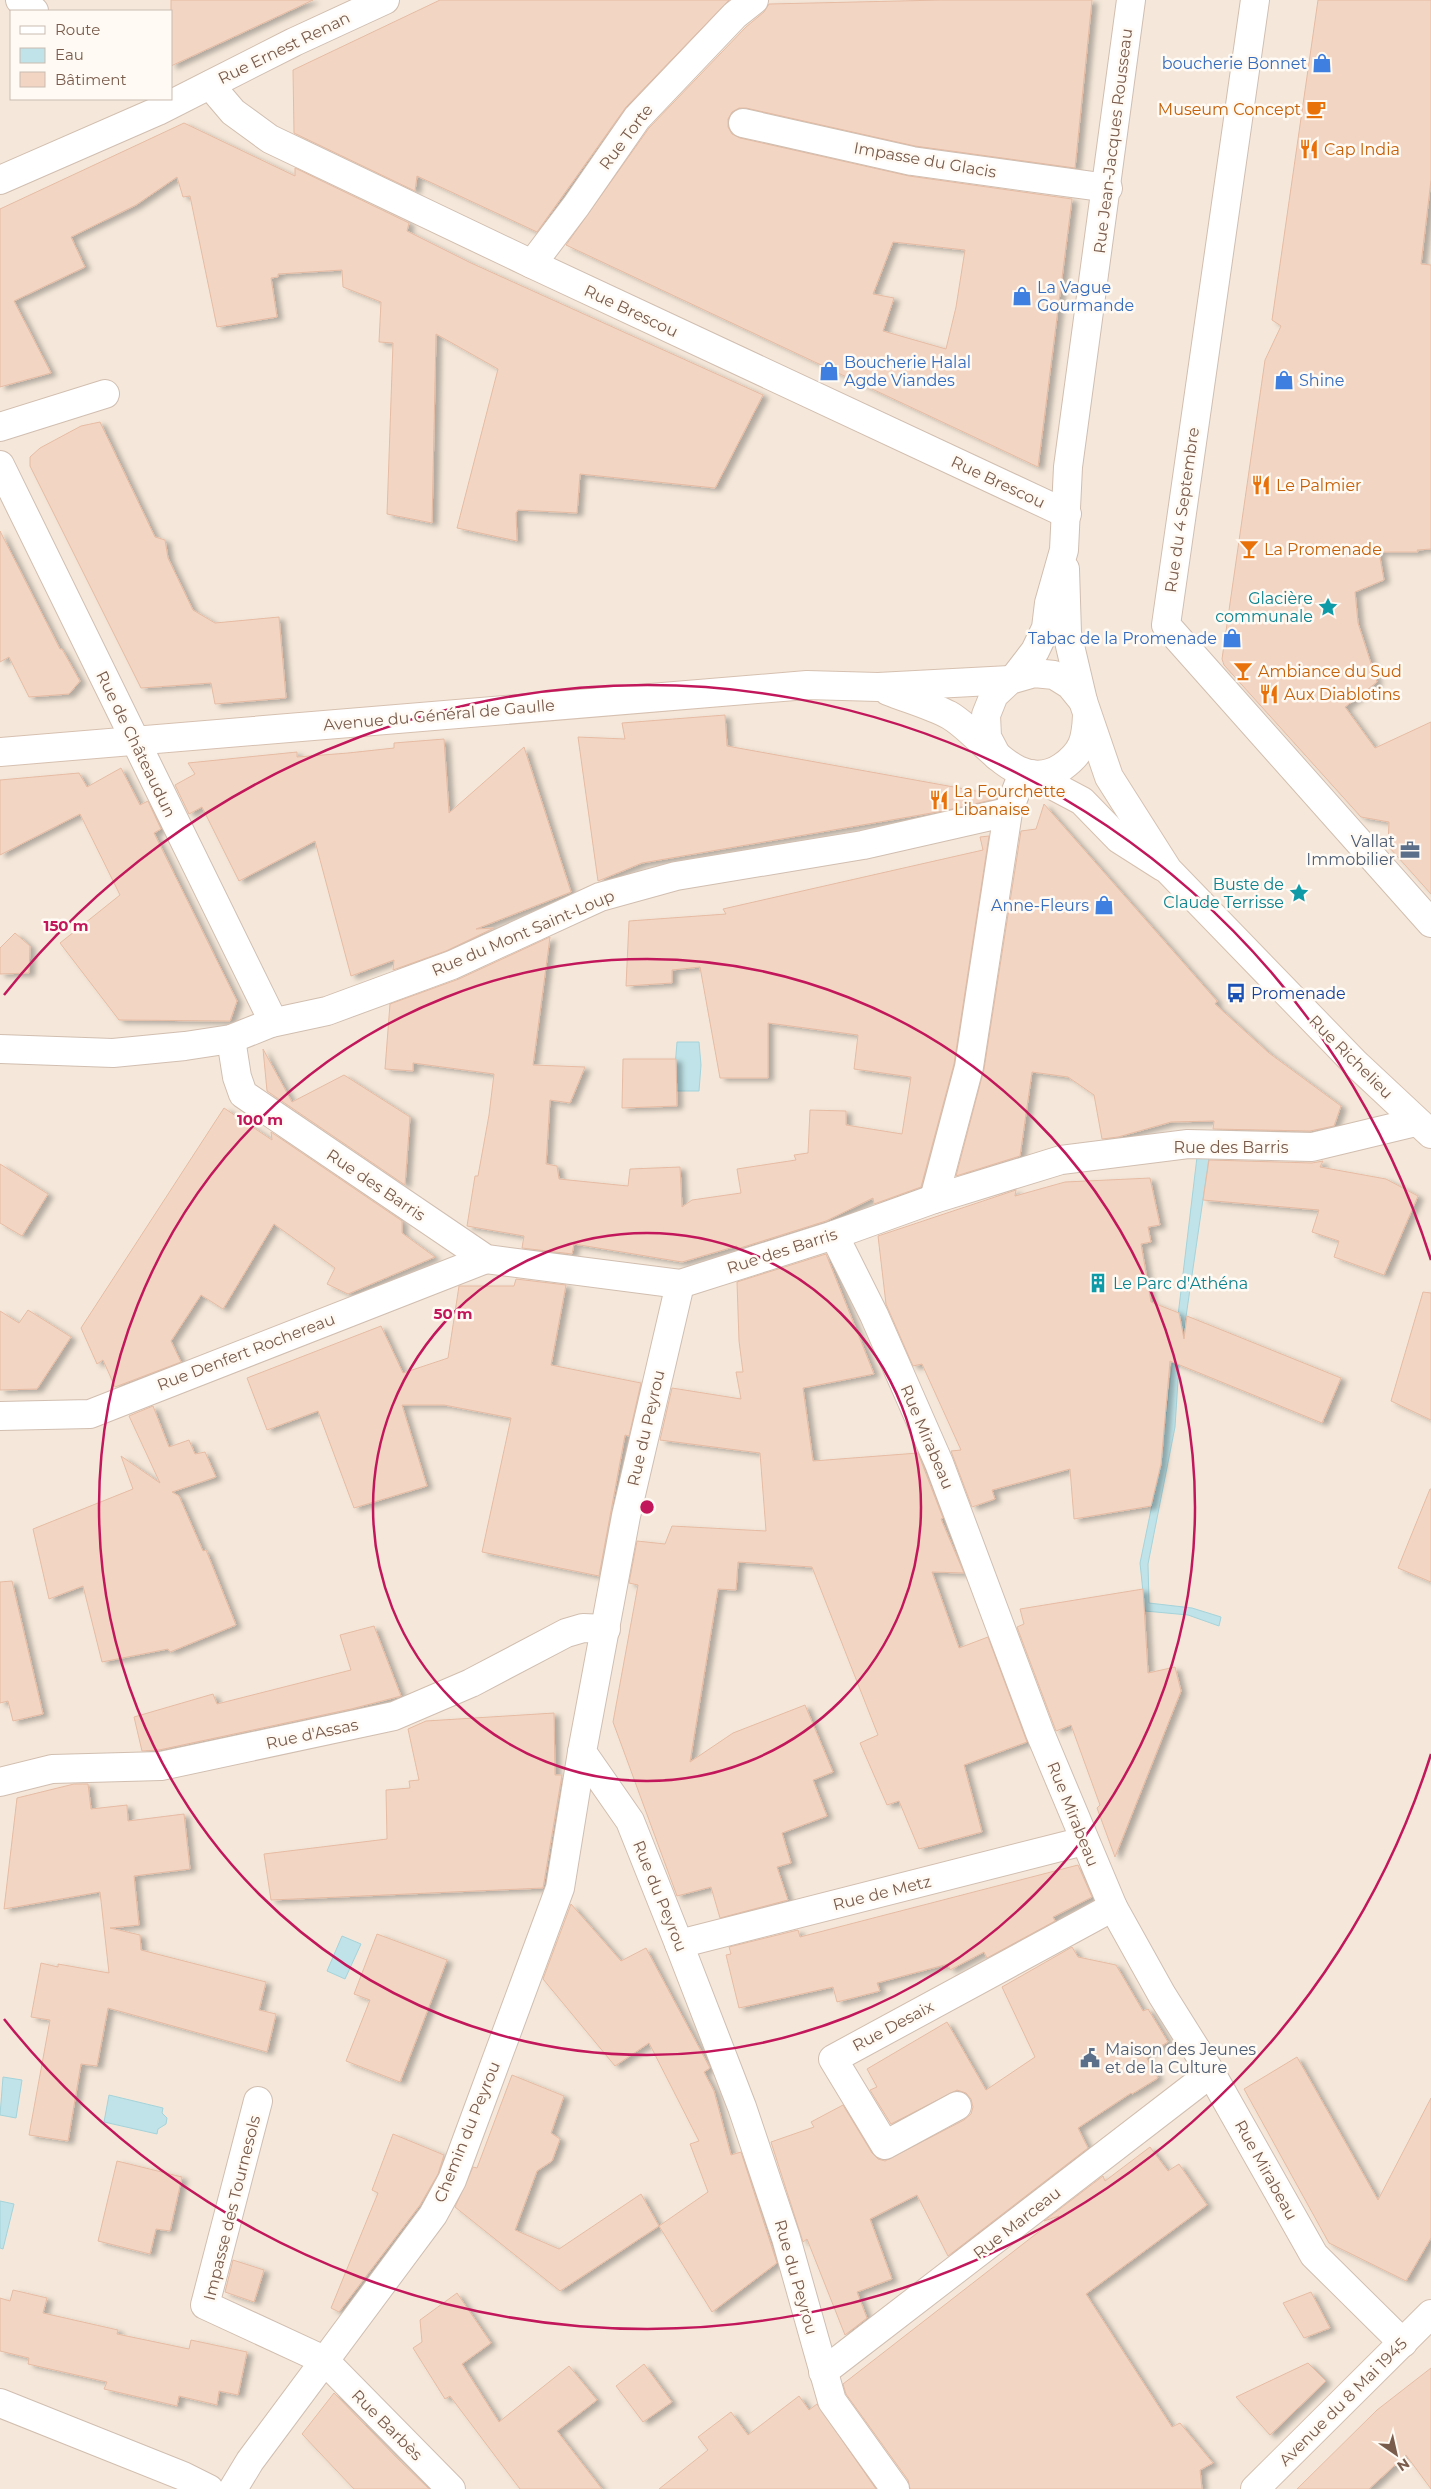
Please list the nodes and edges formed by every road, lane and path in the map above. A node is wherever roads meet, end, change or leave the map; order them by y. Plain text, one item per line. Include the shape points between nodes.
1 (20, 0) edge
2 (385, 0) edge
3 (754, 0) edge
4 (1131, 0) edge
5 (1255, 0) edge
6 (33, 10) edge
7 (210, 85) junction
8 (172, 98) edge
9 (166, 100) edge
10 (151, 105) edge
11 (744, 123) dead end
12 (0, 180) edge
13 (1108, 188) junction
14 (532, 264) junction
15 (105, 394) dead end
16 (0, 427) edge
17 (0, 465) edge
18 (1067, 514) junction
19 (1064, 550) junction
20 (1012, 679) junction
21 (878, 687) junction
22 (1085, 707) junction
23 (134, 740) junction
24 (0, 752) edge
25 (997, 756) junction
26 (1027, 774) junction
27 (1008, 812) junction
28 (1168, 870) junction
29 (1431, 923) edge
30 (271, 1023) junction
31 (231, 1039) junction
32 (0, 1049) edge
33 (1423, 1128) edge
34 (934, 1199) junction
35 (834, 1235) junction
36 (486, 1259) junction
37 (680, 1284) junction
38 (0, 1416) edge
39 (606, 1629) junction
40 (582, 1752) junction
41 (0, 1782) edge
42 (1084, 1841) junction
43 (1113, 1907) junction
44 (679, 1944) junction
45 (1211, 2073) junction
46 (258, 2102) dead end
47 (957, 2106) dead end
48 (1431, 2314) edge
49 (1403, 2343) junction
50 (324, 2360) junction
51 (823, 2372) junction
52 (0, 2403) edge
53 (209, 2489) edge
54 (233, 2489) edge
55 (451, 2489) edge
56 (895, 2489) edge
57 (1255, 2489) edge

1 - 6 street
2 - 7 street, Rue Ernest Renan
3 - 14 street, Rue Torte via 735,15 637,118
4 - 13 street, Rue Jean-Jacques Rousseau
5 - 29 street, Rue du 4 Septembre via 1166,625
7 - 8 street, Rue Ernest Renan
7 - 14 street, Rue Brescou via 232,112 270,138
9 - 10 street, Rue Ernest Renan
10 - 12 street, Rue Ernest Renan
11 - 13 street, Impasse du Glacis via 912,161
13 - 18 street, Rue Jean-Jacques Rousseau via 1068,467
14 - 18 street, Rue Brescou
15 - 16 street
17 - 23 street, Rue de Châteaudun
18 - 19 street, Rue Jean-Jacques Rousseau
19 - 20 street, Rue Jean-Jacques Rousseau via 1049,603 1046,628 1035,651
19 - 22 street, Rue Jean-Jacques Rousseau via 1067,633
20 - 21 street, Avenue du Général de Gaulle
20 - 22 street via 1034,672 1054,675 1070,685
20 - 25 street via 994,695 986,715 987,737
21 - 23 street, Avenue du Général de Gaulle via 807,684
21 - 25 street, Avenue du Général de Gaulle via 950,716
22 - 26 street via 1086,737 1075,758 1055,771
22 - 28 street, Rue Richelieu via 1109,777
23 - 24 street, Avenue du Général de Gaulle
23 - 30 street, Rue de Châteaudun via 269,1013
25 - 26 street
26 - 27 street
26 - 28 street, Rue Richelieu via 1082,801 1119,839
27 - 30 street, Rue du Mont Saint-Loup via 863,845 676,876 638,886 600,898 452,966 327,1010
27 - 34 street via 968,1068
28 - 33 street, Rue Richelieu via 1355,1063
30 - 31 street, Rue du Mont Saint-Loup
31 - 32 street, Rue du Mont Saint-Loup via 113,1053
31 - 36 street, Rue des Barris via 243,1094
33 - 34 street, Rue des Barris via 1312,1147 1188,1144 1061,1160
34 - 35 street, Rue des Barris
35 - 37 street, Rue des Barris
35 - 42 street, Rue Mirabeau via 874,1315 939,1463 1040,1734
36 - 37 street, Rue des Barris
36 - 38 street, Rue Denfert Rochereau via 90,1414
37 - 39 street, Rue du Peyrou via 626,1516
39 - 40 street, Rue du Peyrou
39 - 41 street, Rue d'Assas via 583,1628 566,1634 471,1683 394,1716 161,1766 52,1770
40 - 44 street, Rue du Peyrou via 630,1821
40 - 50 street, Chemin du Peyrou via 560,1888 452,2180 433,2215
42 - 43 street, Rue Mirabeau
42 - 44 street, Rue de Metz
43 - 45 street, Rue Mirabeau via 1162,1995
43 - 47 street, Rue Desaix via 833,2059 885,2145
44 - 51 street, Rue du Peyrou via 742,2107 783,2229
45 - 49 street, Rue Mirabeau via 1314,2256
45 - 51 street, Rue Marceau
46 - 50 street, Impasse des Tournesols via 205,2305
48 - 49 street, Avenue du 8 Mai 1945
49 - 57 street, Avenue du 8 Mai 1945
50 - 54 street, Chemin du Peyrou
50 - 55 street, Rue Barbès
51 - 56 street, Rue du Peyrou via 832,2402
52 - 53 street via 184,2476

